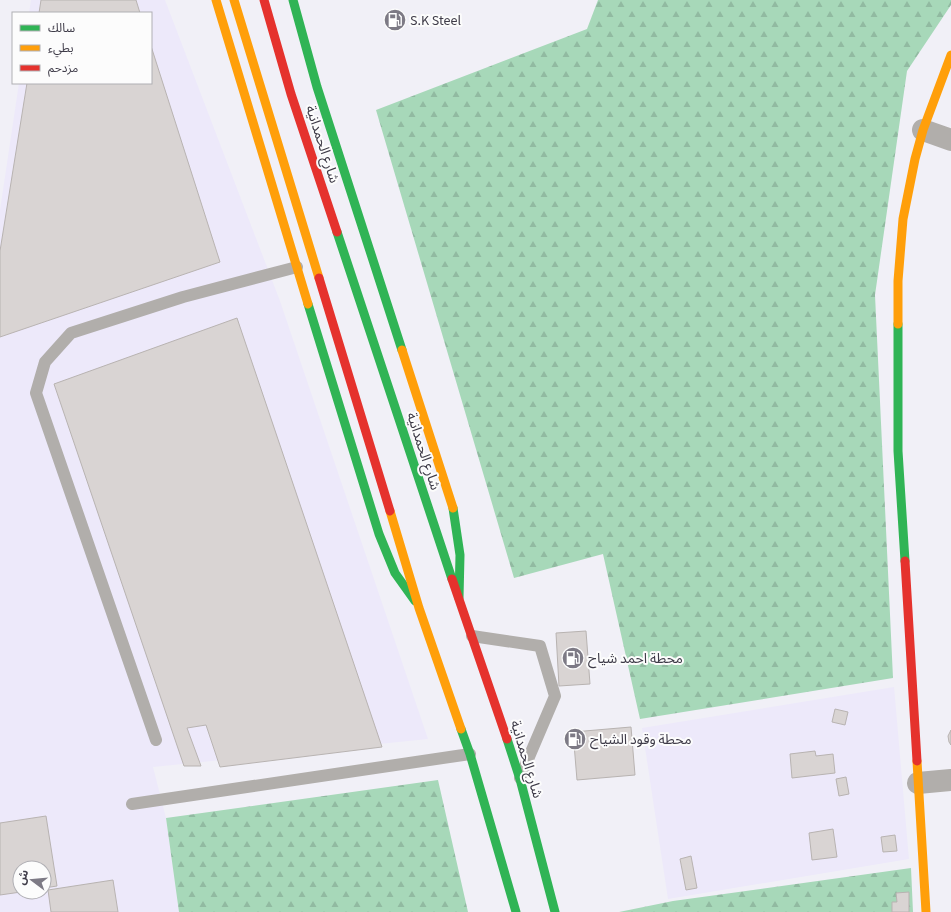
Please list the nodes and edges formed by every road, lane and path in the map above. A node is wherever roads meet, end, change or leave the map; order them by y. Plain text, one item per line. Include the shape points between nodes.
1 (216, 0) edge
2 (234, 0) edge
3 (264, 0) edge
4 (293, 0) edge
5 (951, 55) edge
6 (923, 130) junction
7 (951, 140) edge
8 (297, 267) junction
9 (459, 601) junction
10 (419, 608) junction
11 (472, 636) junction
12 (156, 740) dead end
13 (470, 754) junction
14 (520, 779) junction
15 (951, 780) edge
16 (918, 783) junction
17 (132, 804) dead end
18 (516, 912) edge
19 (555, 912) edge
20 (926, 912) edge

1 - 8 main road
2 - 10 main road
3 - 9 main road, شارع الحمدانية via 291,94
4 - 9 main road via 317,87 454,513 460,555
5 - 6 main road
6 - 7 street
6 - 16 main road via 908,189 898,280 898,451
8 - 10 main road via 379,534 395,573
8 - 12 lane via 183,297 72,333 45,362 36,393
9 - 11 main road, شارع الحمدانية
10 - 13 main road
11 - 14 main road, شارع الحمدانية
11 - 14 lane via 540,646 555,696
13 - 17 lane
13 - 18 main road
14 - 19 main road, شارع الحمدانية
15 - 16 street
16 - 20 main road

